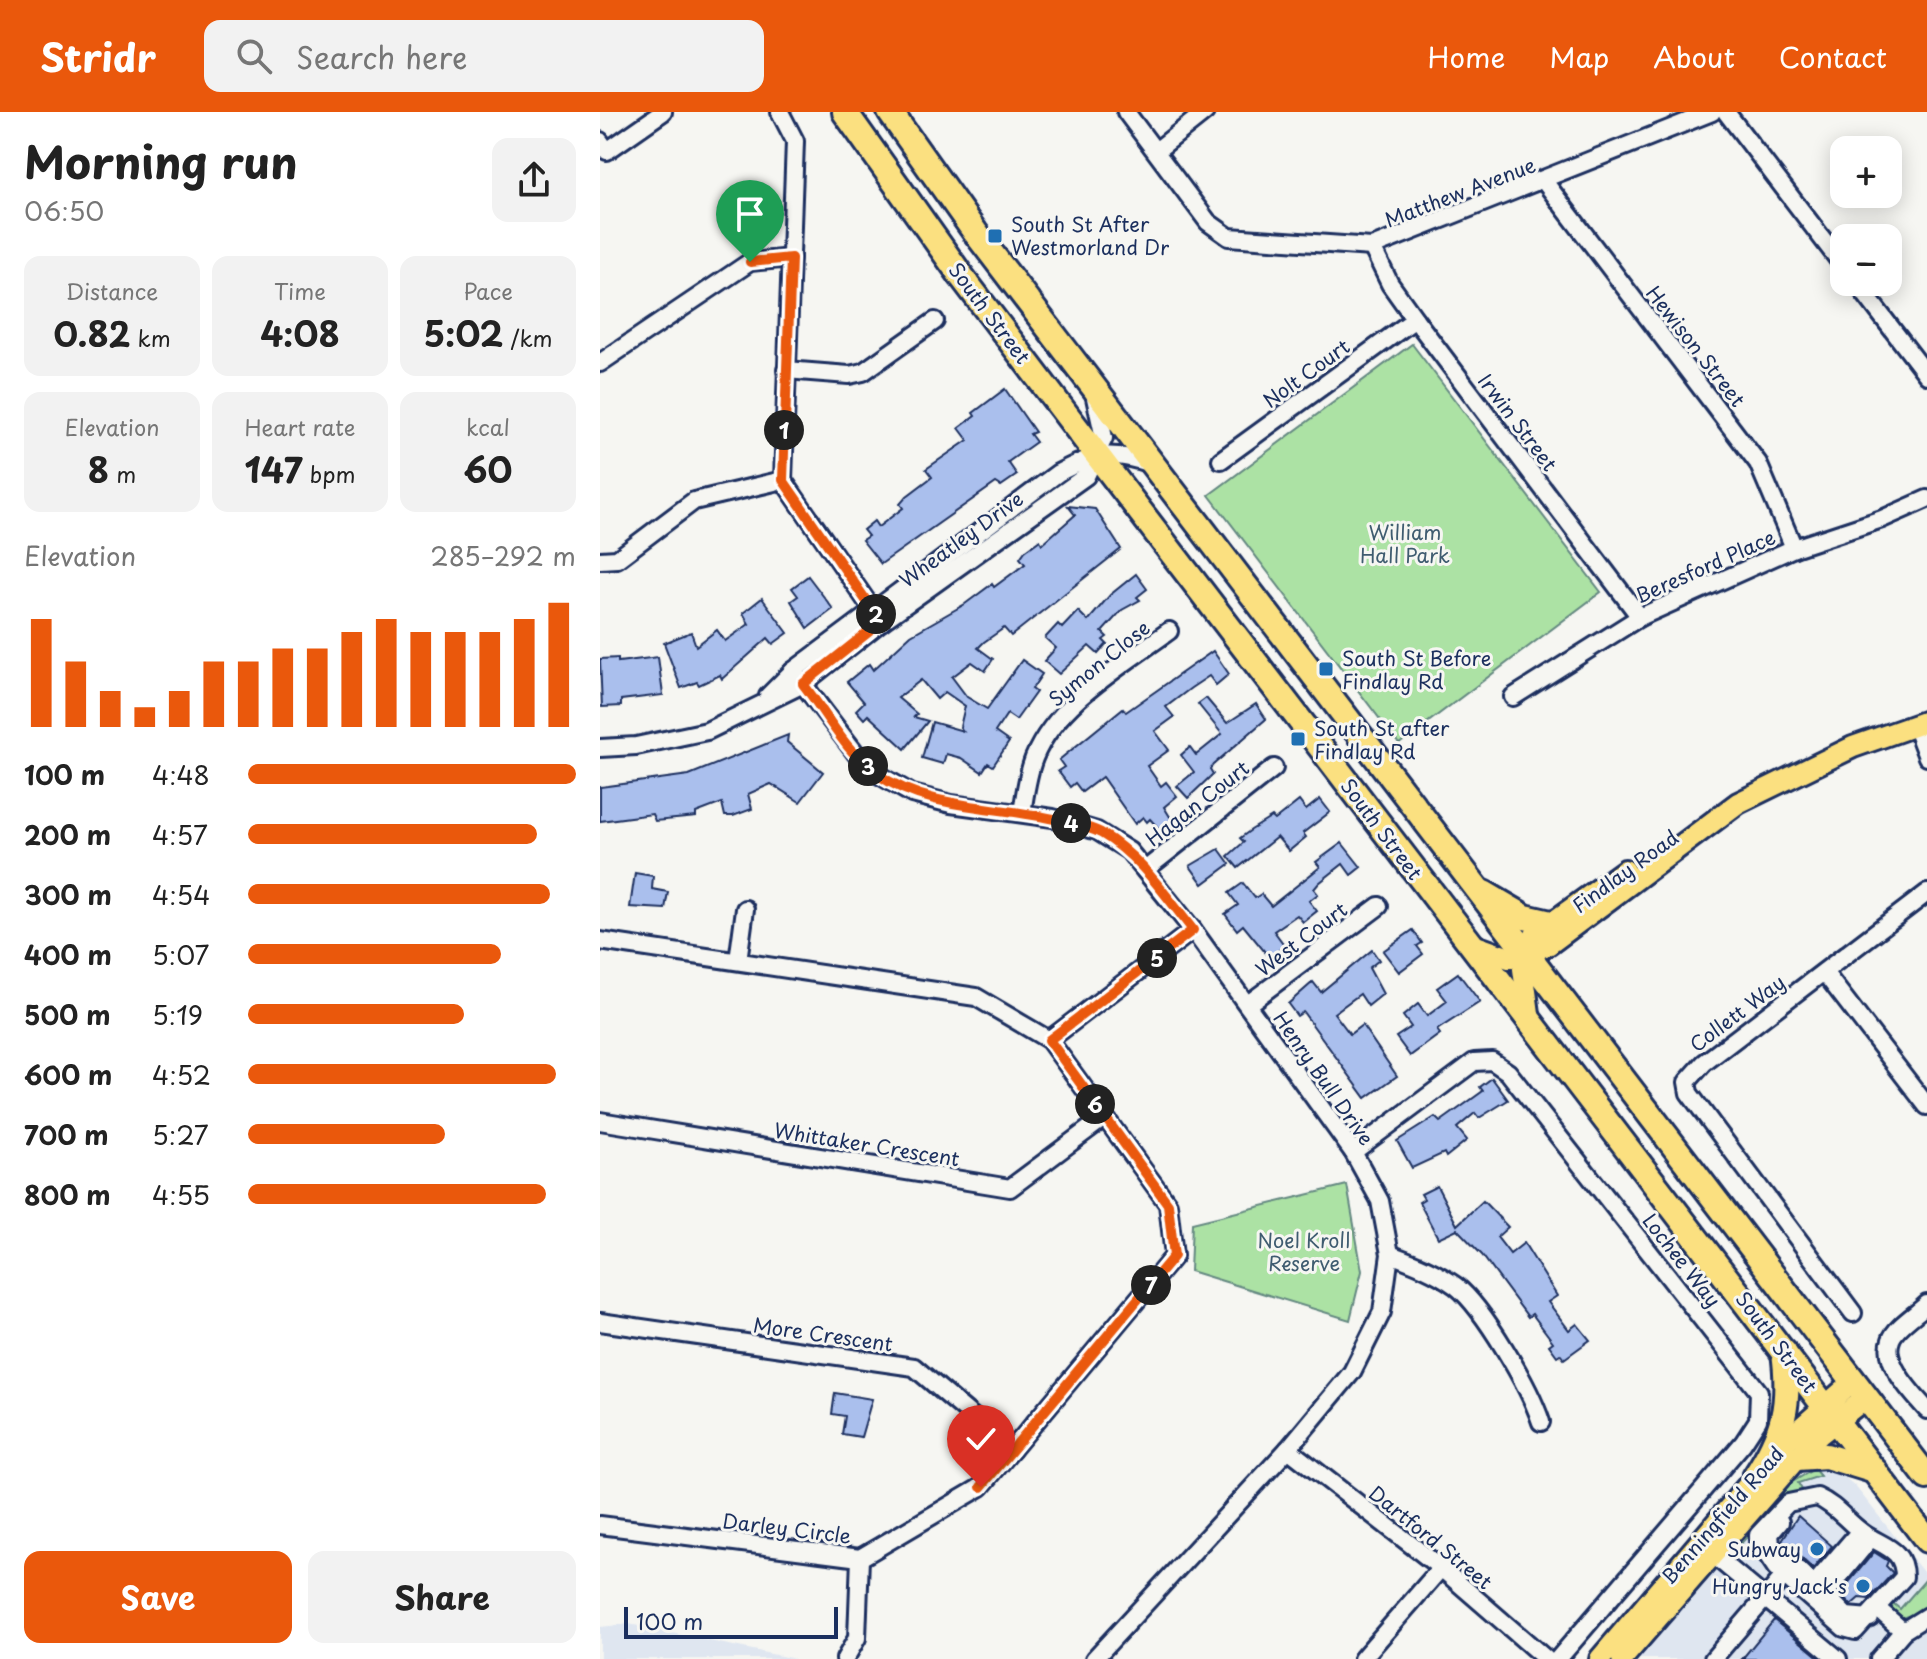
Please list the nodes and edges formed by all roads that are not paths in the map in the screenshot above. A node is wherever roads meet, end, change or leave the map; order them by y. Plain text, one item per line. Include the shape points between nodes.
1 (663, 112) edge
2 (780, 112) edge
3 (845, 112) edge
4 (862, 112) edge
5 (890, 112) edge
6 (1126, 112) edge
7 (1205, 112) edge
8 (1712, 112) edge
9 (1726, 112) edge
10 (600, 141) edge
11 (870, 150) junction
12 (1156, 151) junction
13 (1544, 181) junction
14 (1372, 247) junction
15 (1830, 249) edge
16 (791, 258) junction
17 (1867, 296) edge
18 (1415, 319) junction
19 (935, 321) dead end
20 (600, 363) edge
21 (786, 370) junction
22 (1927, 375) edge
23 (1091, 382) junction
24 (1097, 455) junction
25 (1221, 460) dead end
26 (1152, 464) junction
27 (783, 480) junction
28 (1927, 499) edge
29 (1794, 548) junction
30 (600, 560) edge
31 (878, 617) junction
32 (1640, 617) junction
33 (1169, 631) dead end
34 (798, 677) junction
35 (1513, 697) dead end
36 (1921, 723) edge
37 (600, 748) edge
38 (1927, 757) edge
39 (1274, 768) dead end
40 (1738, 803) junction
41 (1022, 813) junction
42 (1145, 870) junction
43 (1473, 884) junction
44 (1927, 893) edge
45 (1379, 906) dead end
46 (745, 909) dead end
47 (1551, 923) junction
48 (1193, 930) junction
49 (600, 941) edge
50 (1469, 943) junction
51 (1525, 954) junction
52 (738, 961) junction
53 (1824, 972) junction
54 (1248, 1004) junction
55 (1531, 1022) junction
56 (1049, 1040) junction
57 (1927, 1106) edge
58 (1105, 1117) junction
59 (600, 1121) edge
60 (1353, 1152) junction
61 (1390, 1254) junction
62 (1927, 1304) edge
63 (1853, 1313) dead end
64 (600, 1322) edge
65 (1783, 1349) junction
66 (1860, 1389) junction
67 (1927, 1410) edge
68 (1831, 1413) junction
69 (1541, 1422) dead end
70 (1288, 1449) junction
71 (1012, 1450) junction
72 (1797, 1458) junction
73 (1875, 1471) junction
74 (1755, 1477) junction
75 (1927, 1477) edge
76 (1804, 1499) junction
77 (600, 1525) edge
78 (1866, 1534) junction
79 (1927, 1540) edge
80 (1705, 1548) junction
81 (860, 1558) junction
82 (1441, 1568) junction
83 (1784, 1576) junction
84 (1765, 1598) junction
85 (1874, 1613) junction
86 (1927, 1616) edge
87 (1903, 1631) junction
88 (1629, 1657) edge
89 (845, 1659) edge
90 (1094, 1659) edge
91 (1362, 1659) edge
92 (1546, 1659) edge
93 (1558, 1659) edge
94 (1600, 1659) edge
95 (1713, 1659) edge
96 (1838, 1659) edge
97 (1879, 1659) edge

1 - 10 street via 607,151
2 - 16 street via 795,141
3 - 11 highway, South Street
4 - 11 street
5 - 23 highway, South Street
6 - 12 street, Matthew Avenue
7 - 12 street
8 - 13 street, Matthew Avenue
9 - 15 street
11 - 24 highway, South Street
12 - 14 street, Matthew Avenue via 1208,222 1229,237
13 - 14 street, Matthew Avenue
13 - 29 street, Hewison Street via 1749,450 1773,490
14 - 18 street, Irwin Street
16 - 20 street via 750,262
16 - 21 street
17 - 22 street
18 - 25 street, Nolt Court
18 - 32 street, Irwin Street
19 - 21 street via 863,372
21 - 27 street
23 - 24 street via 1104,438
23 - 26 highway, South Street
24 - 26 street via 1121,454
24 - 31 street, Wheatley Drive via 1086,476
24 - 50 highway, South Street
26 - 43 highway, South Street
27 - 30 street via 694,501 617,559
27 - 31 street
28 - 29 street, Beresford Place
29 - 32 street, Beresford Place
31 - 34 street, Wheatley Drive
32 - 35 street, Beresford Place
33 - 41 street, Symon Close via 1082,697 1054,726 1034,756
34 - 37 street, Wheatley Drive via 707,731
34 - 41 street, Henry Bull Drive via 876,773 912,794
36 - 38 street
36 - 40 main road, Findlay Road via 1853,747
39 - 42 street, Hagan Court
40 - 47 main road, Findlay Road via 1679,831
40 - 51 main road, Findlay Road via 1548,945
41 - 42 street, Henry Bull Drive via 1097,831 1129,851
42 - 48 street, Henry Bull Drive
43 - 47 highway via 1525,917
43 - 51 highway, South Street
44 - 53 street, Collett Way
45 - 54 street, West Court
46 - 52 street
47 - 51 main road, Findlay Road via 1535,935
48 - 54 street, Henry Bull Drive
48 - 56 street
49 - 52 street, Darley Circle
50 - 51 main road via 1509,958
50 - 55 highway, South Street
51 - 55 main road via 1523,986
51 - 66 highway, South Street
52 - 56 street, Darley Circle via 976,997
53 - 57 street
53 - 63 street, Collett Way via 1704,1063 1688,1078 1687,1088
54 - 60 street, Henry Bull Drive
55 - 65 highway, South Street
56 - 58 street, Darley Circle
58 - 59 street, Whittaker Crescent via 1010,1188
58 - 71 street, Darley Circle via 1168,1204 1174,1256
60 - 61 street, Henry Bull Drive via 1380,1201
60 - 93 street, Lochee Way via 1474,1062 1492,1061 1508,1072 1759,1392 1758,1420 1743,1443
61 - 69 street via 1432,1270 1460,1289 1514,1364
61 - 70 street, Henry Bull Drive via 1382,1312 1352,1372
62 - 67 street via 1893,1335 1889,1350
64 - 71 street, More Crescent via 914,1367
65 - 68 highway, South Street
65 - 74 highway via 1788,1393 1783,1420 1775,1446
66 - 68 main road, Benningfield Road
66 - 75 highway, South Street
68 - 72 main road, Benningfield Road
68 - 73 highway, South Street
68 - 74 main road, Benningfield Road
70 - 82 street, Dartford Street
70 - 90 street, Henry Bull Drive
71 - 81 street, Darley Circle via 981,1487
72 - 73 highway via 1826,1456
72 - 80 main road, Benningfield Road
73 - 79 highway, South Street
74 - 80 main road, Benningfield Road
76 - 78 street via 1830,1503
76 - 78 street via 1769,1538 1807,1581 1817,1581
76 - 83 street via 1781,1508 1758,1535 1762,1551
77 - 81 street, Darley Circle
78 - 85 street via 1890,1546 1904,1565 1904,1577
78 - 85 street via 1825,1594 1846,1616
80 - 84 street
80 - 88 main road, Benningfield Road
80 - 94 main road, Benningfield Road
81 - 89 street via 857,1638
82 - 91 street
82 - 92 street, Dartford Street
83 - 84 street
83 - 85 street via 1844,1628 1855,1631
84 - 95 street
84 - 96 street
85 - 87 street
86 - 87 street
87 - 97 street

